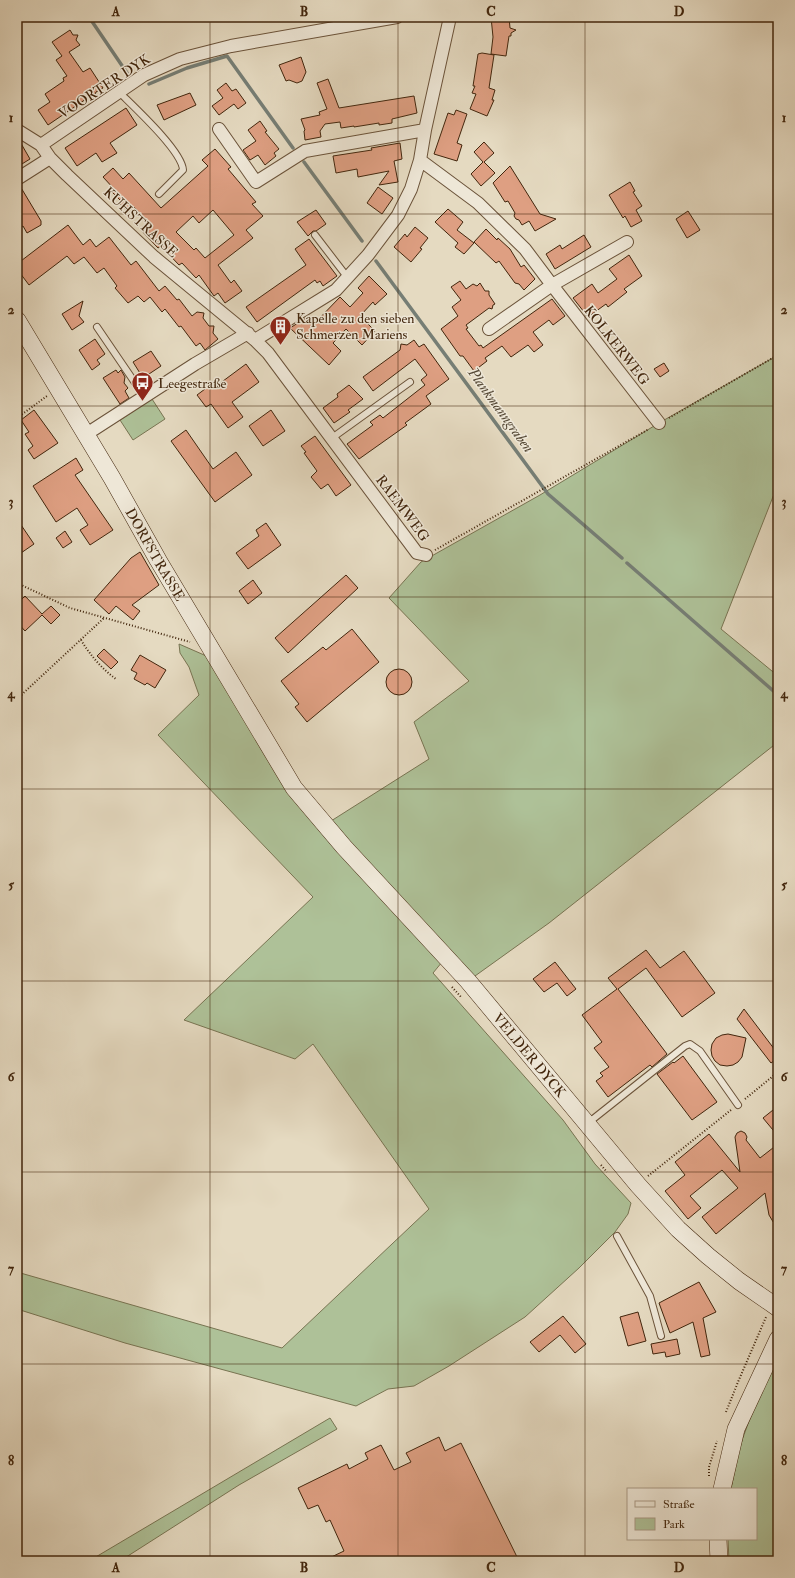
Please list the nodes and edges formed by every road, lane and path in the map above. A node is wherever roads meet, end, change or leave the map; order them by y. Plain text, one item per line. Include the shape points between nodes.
1 (397, 17) edge
2 (450, 17) edge
3 (119, 92) junction
4 (219, 129) dead end
5 (17, 130) edge
6 (425, 130) junction
7 (41, 145) junction
8 (50, 158) junction
9 (420, 160) junction
10 (17, 180) edge
11 (159, 194) dead end
12 (315, 235) dead end
13 (627, 242) dead end
14 (348, 278) junction
15 (552, 285) junction
16 (17, 320) edge
17 (97, 327) dead end
18 (489, 329) dead end
19 (252, 336) junction
20 (410, 382) dead end
21 (58, 389) junction
22 (144, 396) junction
23 (17, 418) edge
24 (659, 424) dead end
25 (85, 435) junction
26 (332, 438) junction
27 (549, 486) dead end
28 (426, 555) joint
29 (17, 584) edge
30 (104, 618) junction
31 (81, 640) junction
32 (210, 647) junction
33 (116, 679) dead end
34 (17, 699) edge
35 (294, 788) joint
36 (778, 1072) edge
37 (738, 1105) junction
38 (587, 1124) junction
39 (638, 1185) junction
40 (617, 1236) dead end
41 (778, 1308) edge
42 (662, 1336) dead end
43 (778, 1339) edge
44 (722, 1488) edge
45 (718, 1540) edge
46 (719, 1561) edge

1 - 3 street, VOORTER DYK via 231,46 180,59 144,75
2 - 6 street
3 - 7 street, VOORTER DYK
3 - 11 lane via 181,159 183,170
4 - 6 street via 256,182 305,151
5 - 7 street, KUHSTRASSE
6 - 9 street
7 - 8 street, KUHSTRASSE
8 - 10 street
8 - 19 street, KUHSTRASSE via 154,257
9 - 14 street via 411,189 398,215 386,234
9 - 15 street, KOLKERWEG via 478,203 525,248
12 - 14 lane
13 - 15 street
14 - 19 street via 336,290
15 - 18 street
15 - 24 street, KOLKERWEG
16 - 21 main road, DORFSTRASSE
17 - 22 lane
19 - 22 street via 195,364
19 - 26 street, RAEMWEG via 268,353
20 - 26 lane
21 - 23 path
21 - 25 main road, DORFSTRASSE
22 - 25 street
25 - 32 main road, DORFSTRASSE
26 - 28 street, RAEMWEG via 417,553
27 - 28 path, RAEMWEG
29 - 30 path via 70,608
30 - 31 path
30 - 32 path
31 - 33 path via 106,672
31 - 34 path
32 - 35 main road, DORFSTRASSE
35 - 38 main road, VELDER DYCK via 344,847 468,981
36 - 37 path
37 - 38 lane via 700,1051 690,1044
37 - 39 path
38 - 39 main road, VELDER DYCK
39 - 41 main road, VELDER DYCK via 678,1229 708,1256
40 - 42 lane via 650,1296
43 - 44 main road via 736,1429
45 - 46 main road

